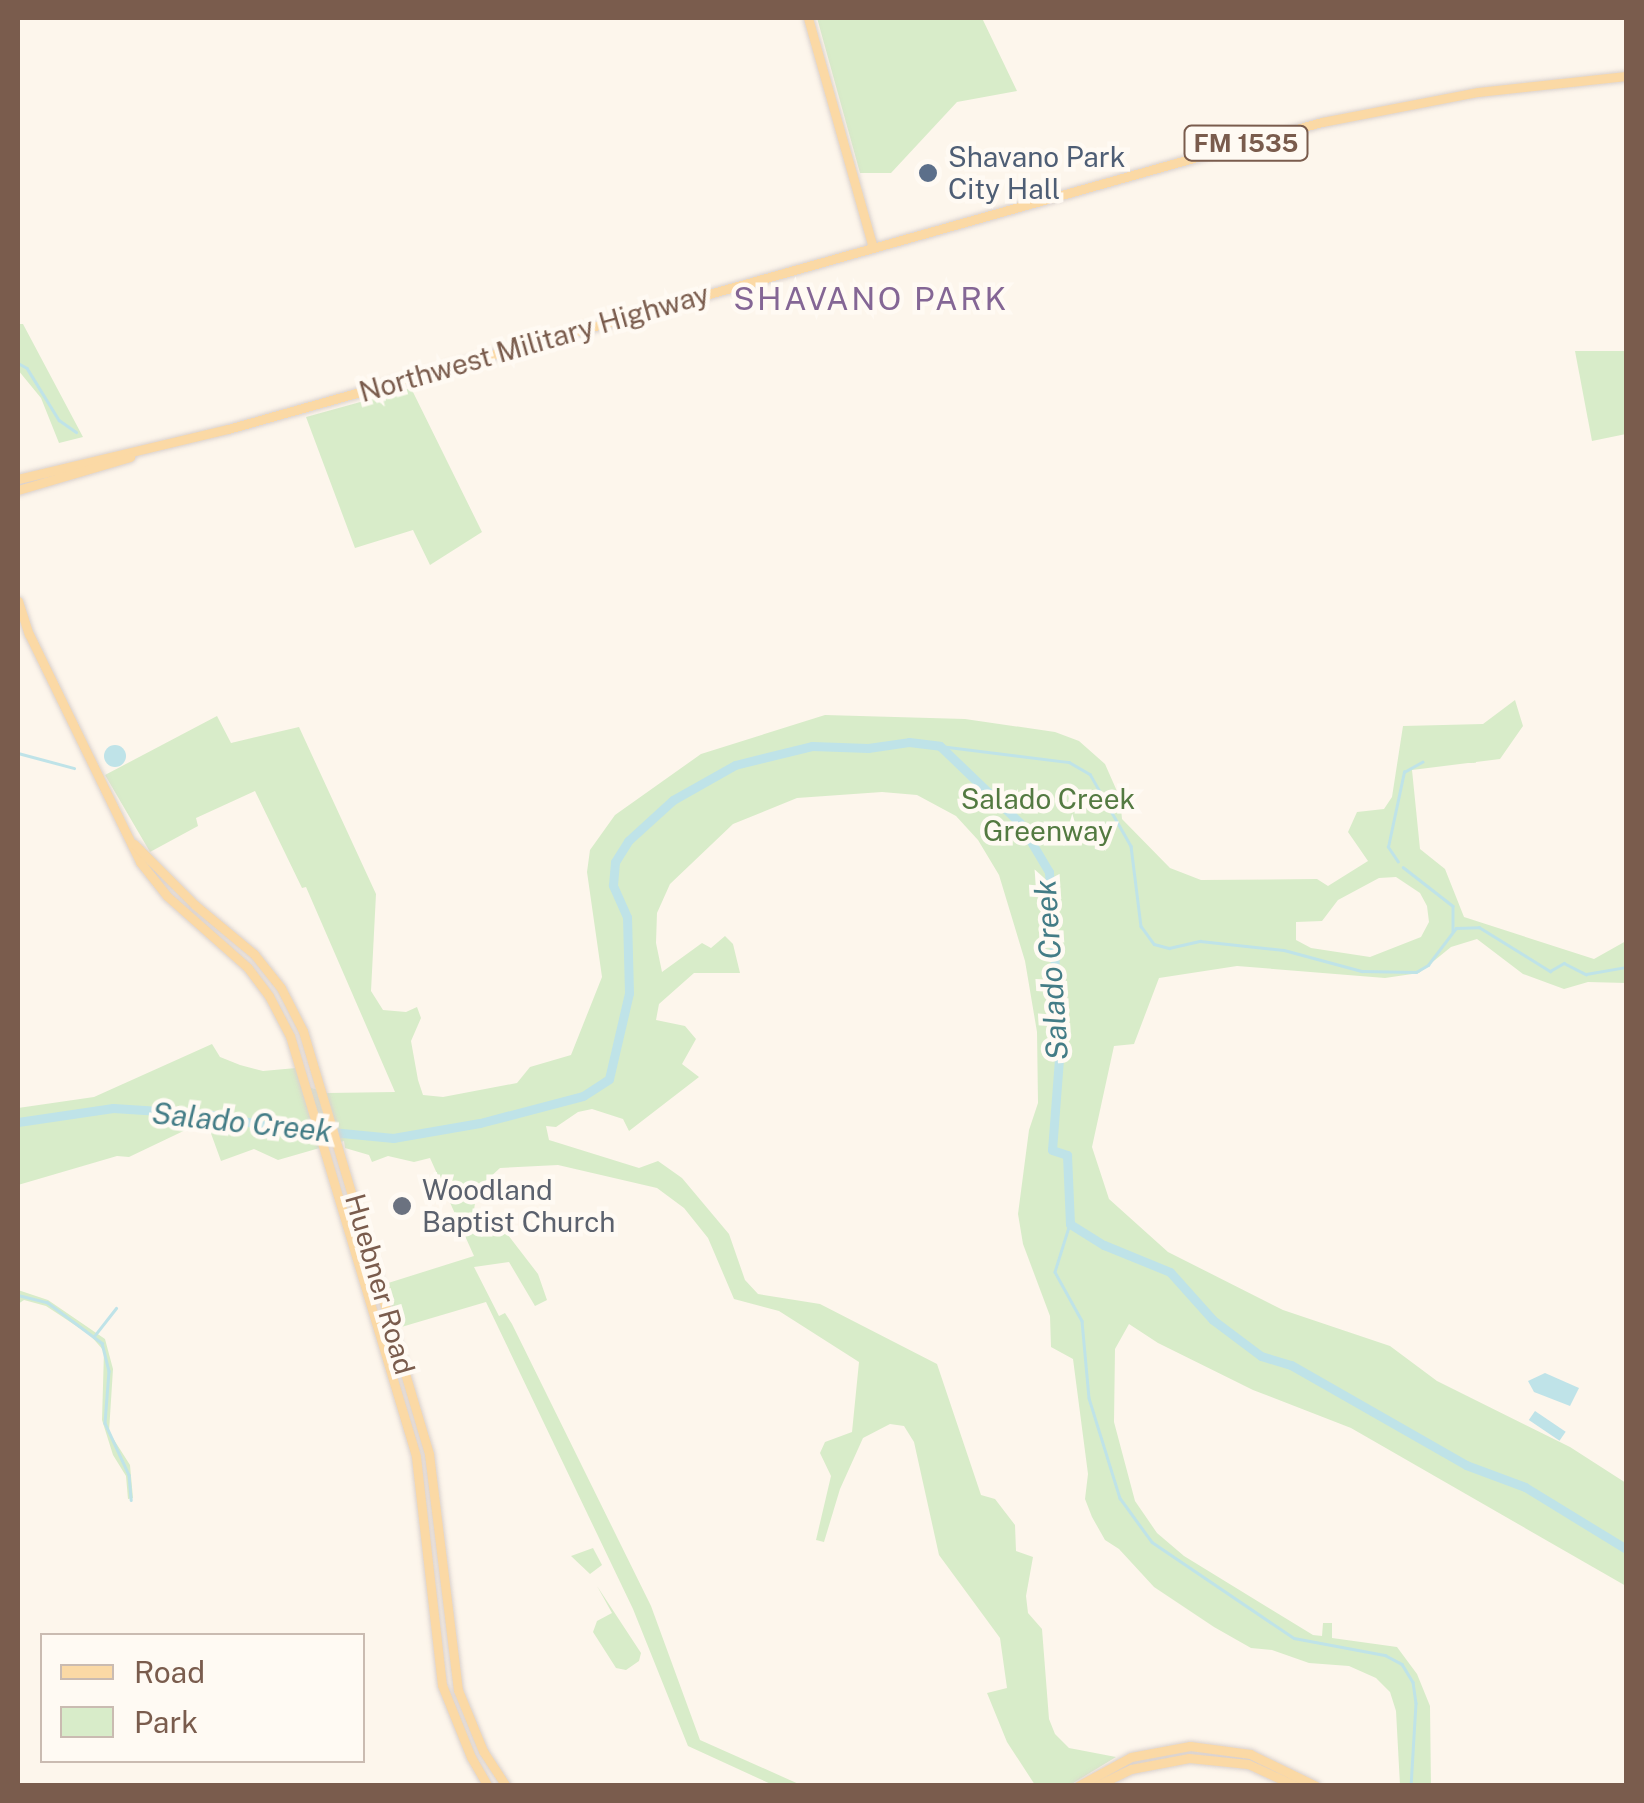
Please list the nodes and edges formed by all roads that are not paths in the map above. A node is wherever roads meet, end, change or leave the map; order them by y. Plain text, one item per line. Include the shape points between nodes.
1 (808, 18) edge
2 (1626, 76) edge
3 (873, 247) junction
4 (141, 452) junction
5 (18, 479) edge
6 (18, 490) edge
7 (18, 601) edge
8 (18, 622) edge
9 (29, 634) junction
10 (132, 842) junction
11 (182, 893) junction
12 (174, 902) junction
13 (348, 1177) junction
14 (334, 1181) junction
15 (363, 1275) junction
16 (378, 1277) junction
17 (488, 1786) edge
18 (506, 1786) edge
19 (1078, 1786) edge
20 (1096, 1786) edge
21 (1296, 1786) edge
22 (1316, 1786) edge

1 - 3 main road
2 - 3 main road, Northwest Military Highway / FM 1535 via 1478,92 1322,122
3 - 4 main road, Northwest Military Highway / FM 1535
4 - 5 main road, Northwest Military Highway / FM 1535
4 - 6 main road, Northwest Military Highway / FM 1535
7 - 9 main road, Huebner Road
8 - 9 main road, Huebner Road
9 - 10 main road, Huebner Road
10 - 11 main road, Huebner Road
10 - 12 main road, Huebner Road
11 - 12 main road
11 - 13 main road, Huebner Road via 234,934 281,988 303,1031
12 - 14 main road, Huebner Road via 237,956 270,996 290,1036
13 - 14 main road
13 - 16 main road, Huebner Road
14 - 15 main road, Huebner Road
15 - 16 main road
15 - 17 main road, Huebner Road via 416,1456 438,1658 453,1718
16 - 18 main road, Huebner Road via 429,1454 458,1690 482,1751
19 - 22 main road via 1131,1757 1190,1746 1250,1754
20 - 21 main road via 1131,1769 1188,1758 1248,1764

